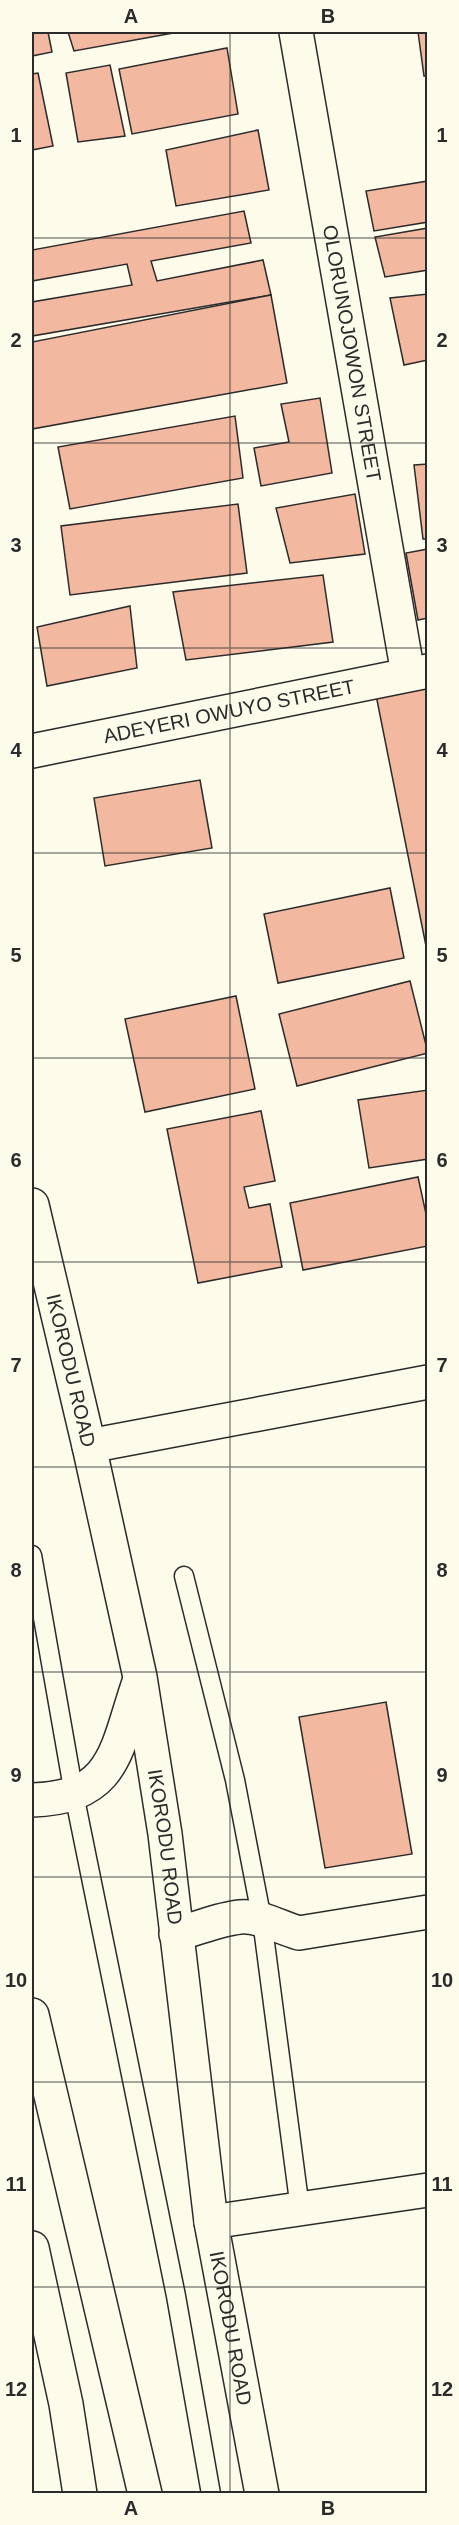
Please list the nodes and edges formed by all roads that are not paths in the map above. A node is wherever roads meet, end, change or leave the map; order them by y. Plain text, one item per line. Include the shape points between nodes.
1 (296, 32) edge
2 (418, 672) edge
3 (32, 751) edge
4 (32, 1206) edge
5 (428, 1382) edge
6 (89, 1446) junction
7 (32, 1555) edge
8 (184, 1576) dead end
9 (140, 1677) junction
10 (74, 1794) junction
11 (32, 1800) edge
12 (428, 1912) edge
13 (262, 1920) junction
14 (176, 1934) junction
15 (32, 2015) edge
16 (428, 2190) edge
17 (300, 2209) junction
18 (211, 2222) junction
19 (32, 2248) edge
20 (80, 2493) edge
21 (145, 2493) edge
22 (211, 2493) edge
23 (262, 2493) edge

1 - 2 main road, OLORUNOJOWON STREET
2 - 3 main road, ADEYERI OWUYO STREET
4 - 6 main road, IKORODU ROAD
5 - 6 main road
6 - 9 main road, IKORODU ROAD
7 - 10 lane
8 - 13 lane via 235,1780
9 - 10 main road via 104,1775
9 - 14 main road, IKORODU ROAD
10 - 11 main road
10 - 22 lane via 176,2296
12 - 13 main road via 299,1933
13 - 14 main road via 242,1917
13 - 17 lane
14 - 18 main road, IKORODU ROAD
15 - 21 main road
16 - 17 main road
17 - 18 main road
18 - 23 main road, IKORODU ROAD
19 - 20 main road via 66,2404

